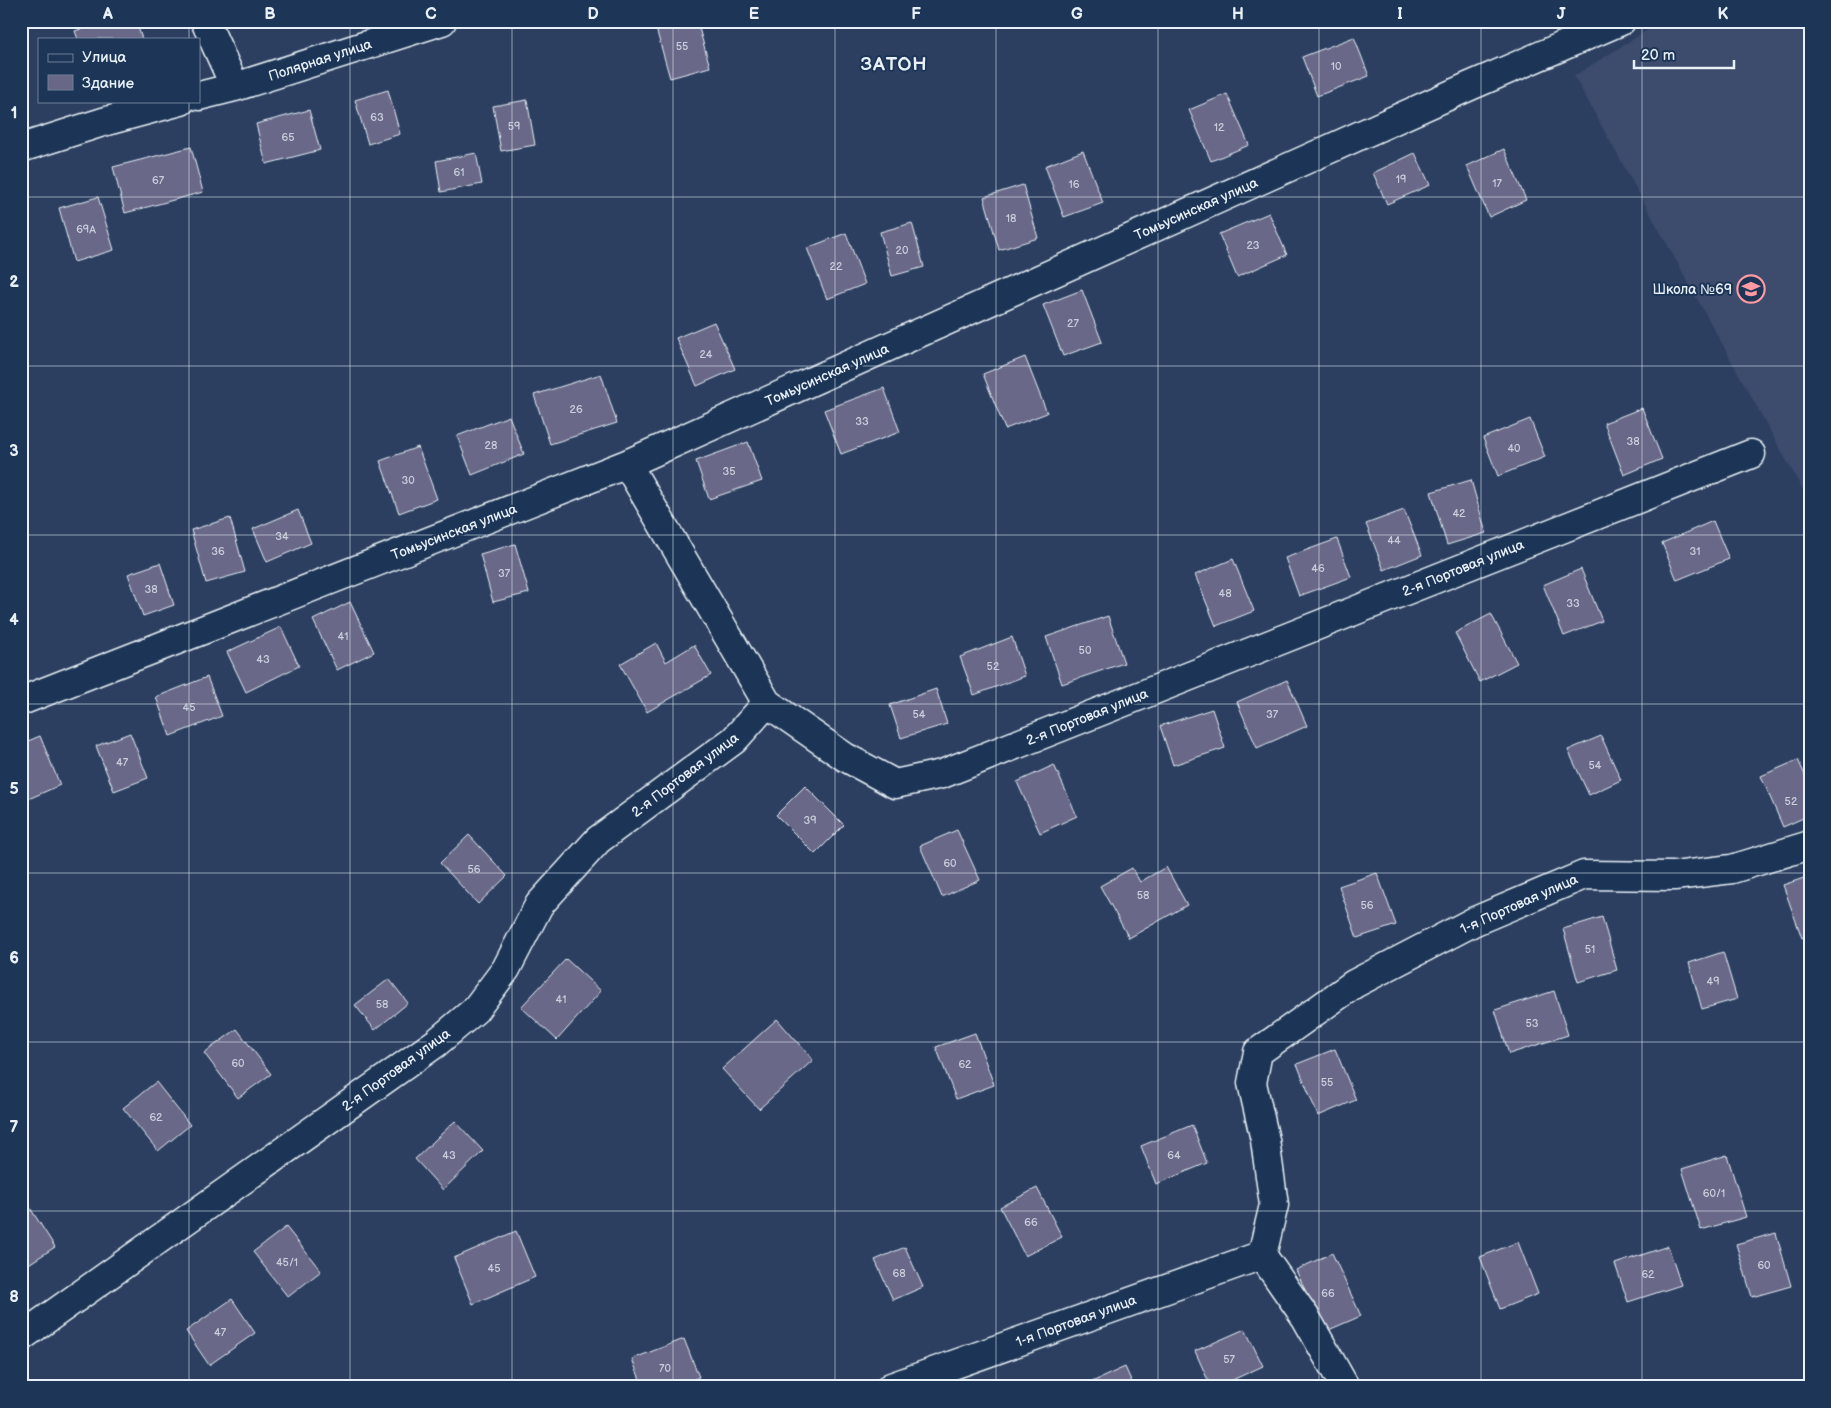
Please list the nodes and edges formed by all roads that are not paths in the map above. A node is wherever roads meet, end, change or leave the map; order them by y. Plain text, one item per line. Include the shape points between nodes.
1 (205, 21) edge
2 (442, 21) edge
3 (1621, 21) edge
4 (235, 87) junction
5 (200, 96) edge
6 (176, 102) edge
7 (21, 148) edge
8 (1751, 454) dead end
9 (627, 464) junction
10 (21, 701) edge
11 (767, 702) junction
12 (1810, 845) edge
13 (1262, 1255) junction
14 (21, 1337) edge
15 (890, 1387) edge
16 (1345, 1387) edge

1 - 4 street
2 - 4 street, Полярная улица
3 - 9 street, Томьусинская улица
4 - 5 street, Полярная улица
6 - 7 street
8 - 11 street, 2-я Портовая улица via 942,774 895,784 845,757
9 - 10 street, Томьусинская улица
9 - 11 street
11 - 14 street, 2-я Портовая улица via 734,740 598,840 540,905 506,969 475,1010 436,1043
12 - 13 street, 1-я Портовая улица via 1732,869 1674,876 1584,875 1475,921 1354,984 1258,1052 1252,1083 1265,1140 1274,1205
13 - 15 street, 1-я Портовая улица
13 - 16 street via 1306,1318

